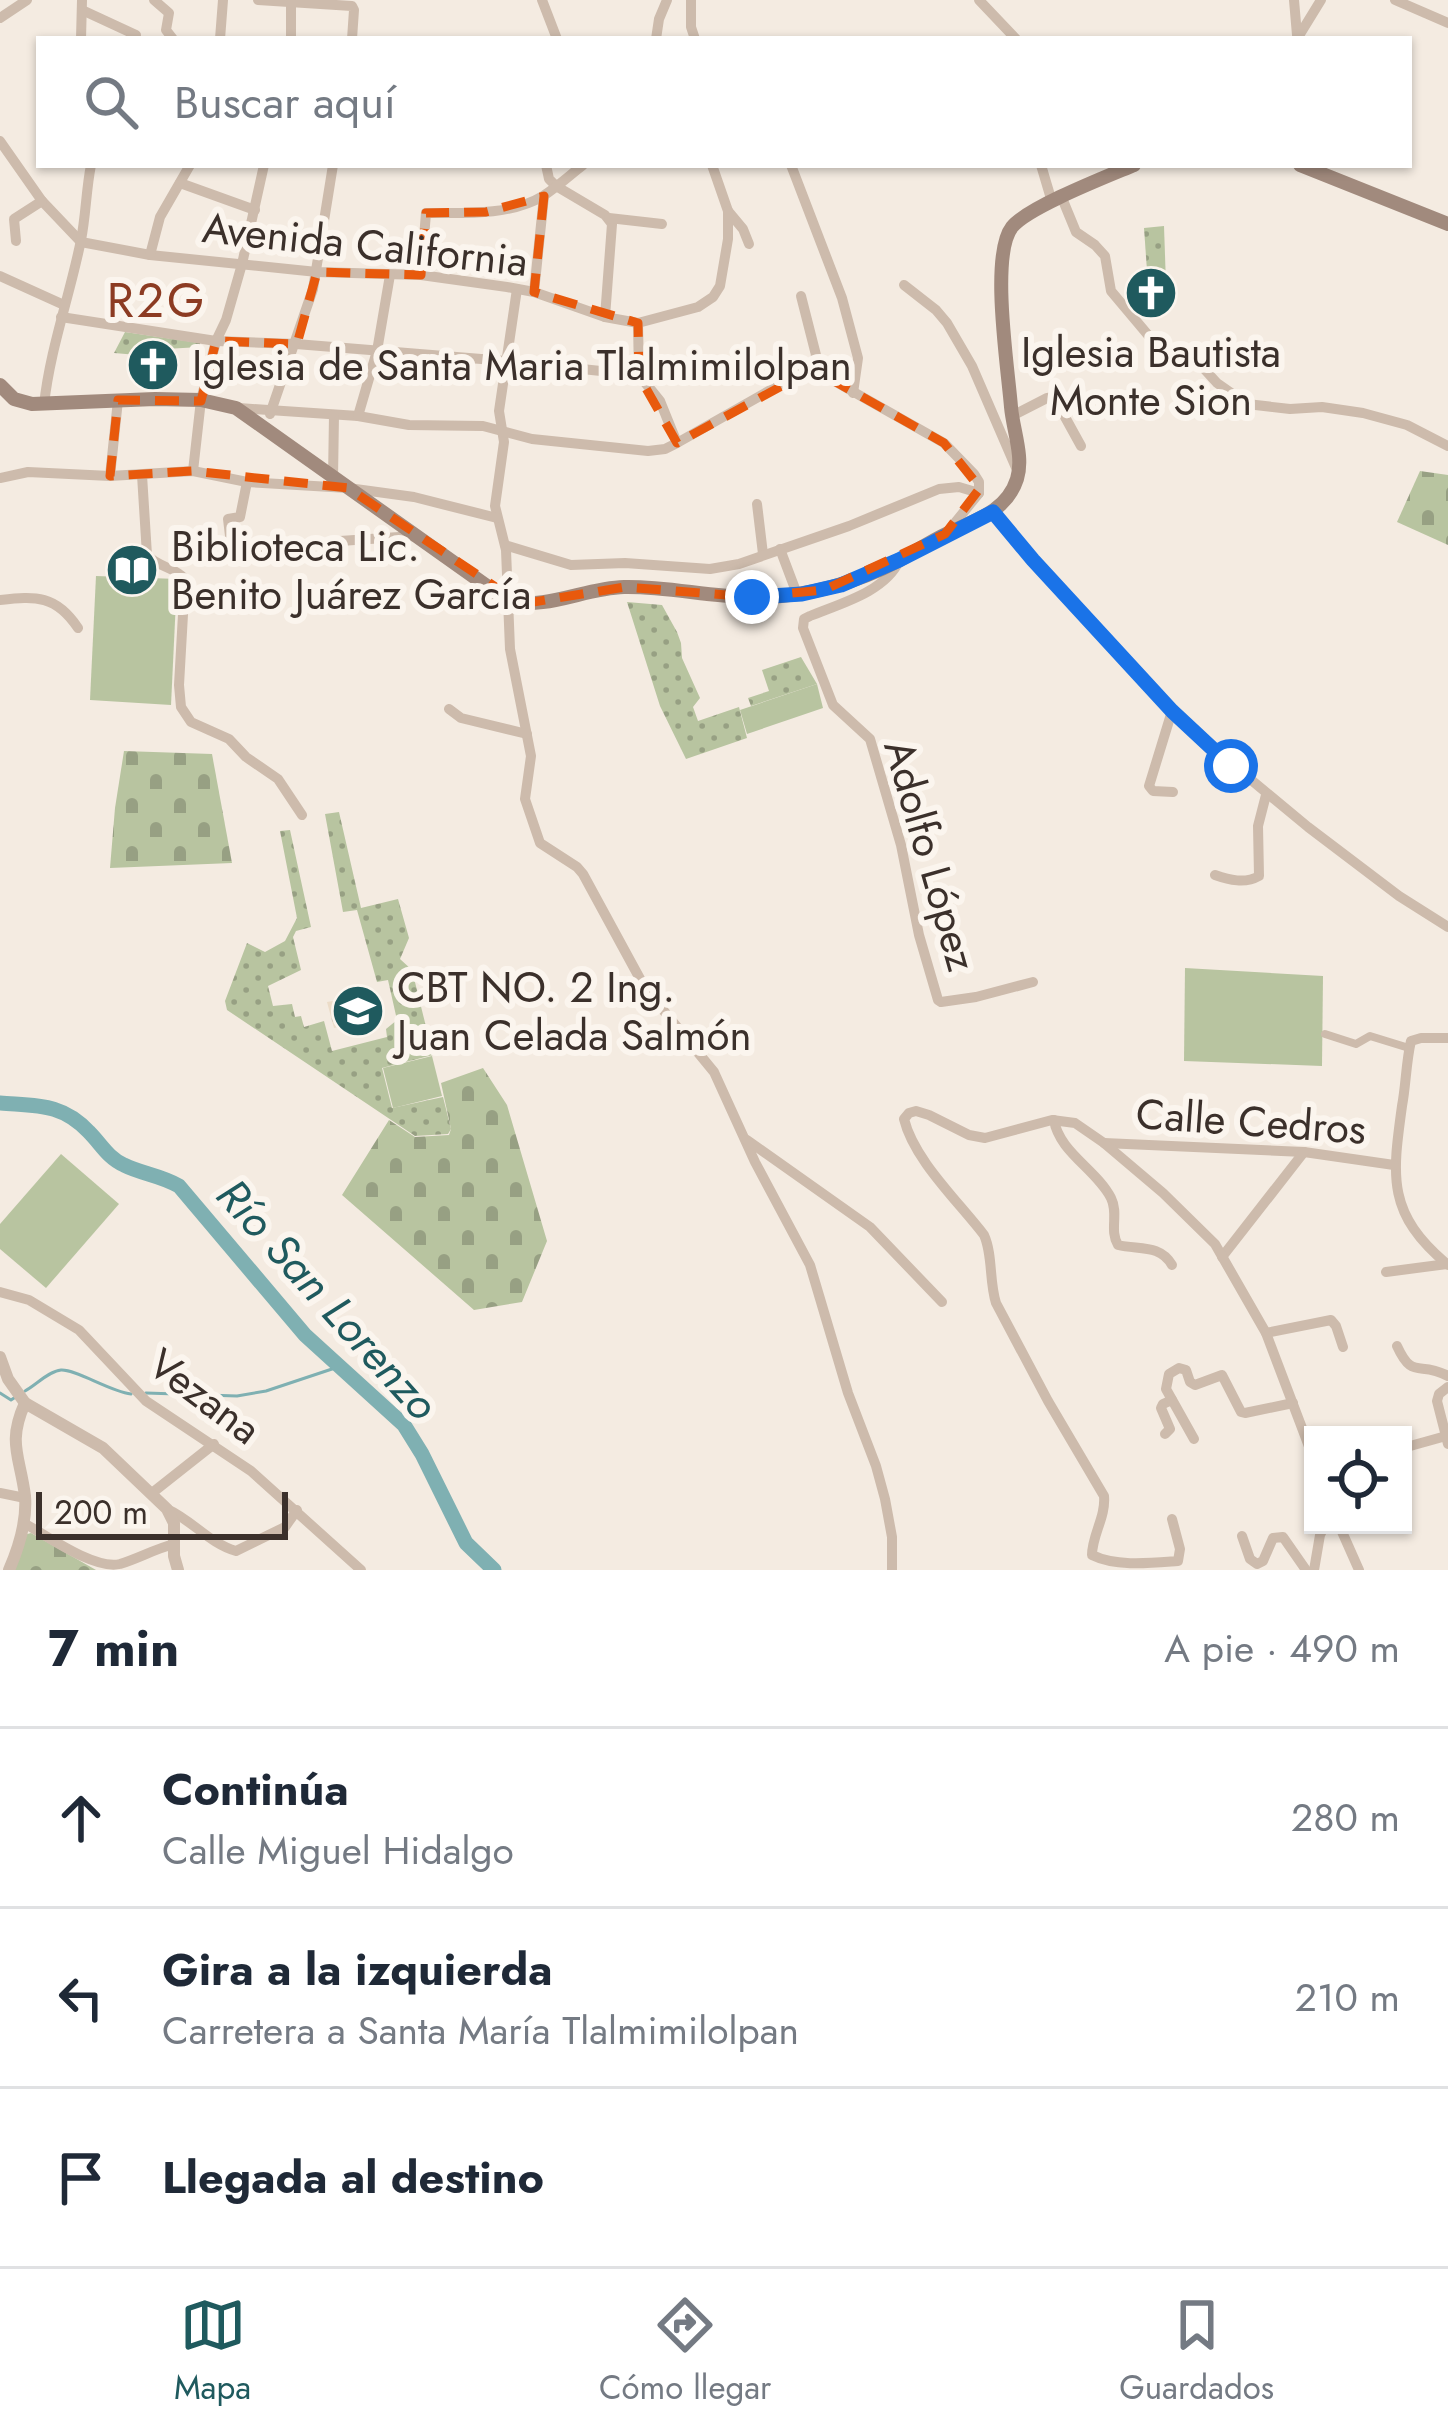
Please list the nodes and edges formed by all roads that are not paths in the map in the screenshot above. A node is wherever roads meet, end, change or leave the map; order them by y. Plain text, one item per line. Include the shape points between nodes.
1 (26, 0) edge
2 (154, 0) edge
3 (223, 0) edge
4 (258, 0) edge
5 (542, 0) edge
6 (667, 0) edge
7 (691, 0) edge
8 (979, 0) edge
9 (1294, 0) edge
10 (1322, 0) edge
11 (1395, 0) edge
12 (338, 3) edge
13 (291, 4) junction
14 (82, 5) edge
15 (0, 18) edge
16 (1448, 23) edge
17 (136, 35) dead end
18 (82, 36) edge
19 (171, 36) edge
20 (220, 36) edge
21 (291, 36) edge
22 (352, 36) edge
23 (556, 36) edge
24 (656, 36) edge
25 (694, 36) edge
26 (1013, 36) edge
27 (1297, 36) edge
28 (1299, 36) edge
29 (0, 141) edge
30 (91, 168) edge
31 (188, 168) edge
32 (263, 168) edge
33 (333, 168) edge
34 (547, 168) edge
35 (579, 168) edge
36 (713, 168) edge
37 (792, 168) edge
38 (1042, 168) edge
39 (1127, 168) edge
40 (1308, 168) edge
41 (179, 183) junction
42 (556, 185) junction
43 (544, 196) junction
44 (1057, 200) junction
45 (42, 201) junction
46 (255, 210) junction
47 (728, 211) junction
48 (609, 218) junction
49 (662, 224) dead end
50 (1448, 224) edge
51 (16, 241) dead end
52 (81, 242) junction
53 (749, 244) dead end
54 (150, 254) junction
55 (242, 264) junction
56 (317, 272) junction
57 (390, 275) junction
58 (421, 275) junction
59 (0, 276) edge
60 (904, 285) dead end
61 (517, 289) junction
62 (534, 292) junction
63 (801, 296) dead end
64 (63, 311) junction
65 (605, 317) junction
66 (638, 323) junction
67 (216, 341) junction
68 (296, 344) junction
69 (377, 351) junction
70 (506, 361) junction
71 (812, 369) junction
72 (639, 375) junction
73 (0, 385) edge
74 (853, 393) junction
75 (118, 400) junction
76 (201, 400) junction
77 (44, 405) junction
78 (236, 408) junction
79 (272, 411) junction
80 (334, 415) junction
81 (358, 416) junction
82 (1012, 416) junction
83 (263, 428) junction
84 (502, 430) junction
85 (677, 443) junction
86 (1081, 446) dead end
87 (1448, 446) edge
88 (193, 471) junction
89 (1018, 473) junction
90 (142, 475) junction
91 (110, 476) junction
92 (0, 478) edge
93 (333, 478) junction
94 (248, 482) junction
95 (348, 488) junction
96 (979, 493) junction
97 (757, 504) dead end
98 (993, 512) junction
99 (497, 518) junction
100 (946, 534) junction
101 (414, 536) junction
102 (340, 541) dead end
103 (505, 544) junction
104 (780, 549) junction
105 (763, 554) junction
106 (284, 558) dead end
107 (899, 560) junction
108 (797, 595) junction
109 (0, 600) edge
110 (508, 601) junction
111 (78, 628) dead end
112 (449, 709) dead end
113 (1172, 711) junction
114 (527, 734) junction
115 (1173, 792) dead end
116 (1267, 795) junction
117 (302, 815) dead end
118 (1215, 875) dead end
119 (1448, 927) edge
120 (1034, 982) dead end
121 (1325, 1034) dead end
122 (1448, 1038) edge
123 (1410, 1044) junction
124 (1054, 1120) junction
125 (744, 1138) junction
126 (1104, 1143) junction
127 (1304, 1152) junction
128 (1394, 1165) junction
129 (1222, 1257) junction
130 (1172, 1264) dead end
131 (1448, 1265) edge
132 (1386, 1273) dead end
133 (0, 1292) edge
134 (942, 1302) dead end
135 (1266, 1333) junction
136 (1397, 1346) dead end
137 (1343, 1347) dead end
138 (0, 1357) edge
139 (1448, 1376) edge
140 (1448, 1387) edge
141 (20, 1396) junction
142 (1172, 1400) junction
143 (1293, 1403) junction
144 (1304, 1433) edge
145 (1165, 1434) dead end
146 (1194, 1439) dead end
147 (1447, 1440) edge
148 (214, 1444) junction
149 (1412, 1446) edge
150 (0, 1493) edge
151 (152, 1493) junction
152 (25, 1498) junction
153 (167, 1509) junction
154 (297, 1510) junction
155 (1172, 1519) dead end
156 (24, 1523) junction
157 (1322, 1534) edge
158 (1343, 1534) edge
159 (1242, 1536) dead end
160 (175, 1544) junction
161 (9, 1570) edge
162 (178, 1570) edge
163 (361, 1570) edge
164 (892, 1570) edge
165 (1310, 1570) edge
166 (1359, 1570) edge

1 - 15 street
2 - 19 street via 170,13
3 - 20 street
4 - 13 street
5 - 23 street
6 - 24 street
7 - 25 street
8 - 26 street
9 - 27 street
10 - 28 street
11 - 16 street
12 - 13 street
12 - 22 street via 353,7
13 - 21 street
14 - 17 street
14 - 18 street
29 - 45 street
30 - 52 street
31 - 41 street
32 - 46 street
33 - 56 street
34 - 42 street
35 - 42 street
36 - 47 street, Avenida California
37 - 74 street via 842,298 858,358
38 - 44 street
39 - 44 main road
40 - 50 main road
41 - 46 street
41 - 54 street
42 - 43 street
42 - 48 street
43 - 58 street via 486,212 426,213
43 - 62 street
44 - 82 main road via 1018,221 1004,245
44 - 87 street via 1076,232 1105,256 1111,291 1164,354 1196,360 1247,404 1363,413
45 - 51 street via 14,218
45 - 52 street
46 - 55 street
47 - 53 street
47 - 66 street, Avenida California via 717,292 689,310
48 - 49 street
48 - 65 street
52 - 54 street, Avenida California
52 - 64 street
54 - 55 street, Avenida California
55 - 56 street, Avenida California
55 - 67 street
56 - 57 street, Avenida California
56 - 68 street
57 - 58 street, Avenida California
57 - 69 street
58 - 61 street, Avenida California
59 - 64 street
60 - 89 street via 947,323
61 - 62 street, Avenida California
61 - 70 street
62 - 65 street, Avenida California
63 - 71 street via 816,355
64 - 67 street
64 - 77 street
65 - 66 street, Avenida California
66 - 72 street
67 - 68 street
67 - 76 street
68 - 69 street
68 - 79 street
69 - 70 street
69 - 81 street
70 - 72 street
70 - 84 street
71 - 74 street
71 - 85 street
72 - 85 street
73 - 77 main road via 14,399
74 - 96 street via 944,443 974,474
75 - 76 main road
75 - 77 main road
75 - 91 street
76 - 78 main road
76 - 88 street
78 - 79 street
78 - 83 main road
79 - 80 street
79 - 83 street
80 - 81 street
80 - 93 street
81 - 84 street
82 - 86 street via 1054,397
82 - 89 main road
83 - 93 main road
84 - 85 street via 648,452
84 - 99 street
88 - 90 street
88 - 94 street
89 - 98 main road
90 - 91 street
90 - 117 street via 147,555 185,579 181,707 191,722 229,739 278,779
91 - 92 street
93 - 95 main road
94 - 95 street
94 - 106 street via 242,514 228,519 230,536
95 - 99 street
95 - 101 main road
96 - 100 street
96 - 104 street via 939,489
97 - 105 street
98 - 100 main road
98 - 113 street
99 - 103 street
100 - 107 main road
101 - 102 street
101 - 110 main road
103 - 105 street via 571,565 710,569
103 - 110 street
104 - 105 street
104 - 108 street
107 - 108 main road
107 - 120 street, Adolfo López via 878,585 804,619 803,628 833,705 870,739 938,1000
108 - 110 main road via 625,586 534,604
109 - 111 street via 47,600
110 - 114 street
112 - 114 street
113 - 115 street via 1149,786
113 - 116 street
114 - 125 street via 525,799 540,843 583,874 645,988 714,1072
116 - 118 street via 1259,876
116 - 119 street
121 - 123 street via 1356,1044 1370,1036
122 - 123 street
123 - 128 street
124 - 126 street via 1076,1123
124 - 130 street via 1057,1136 1113,1201 1118,1245 1158,1250
124 - 155 street via 985,1138 916,1111 904,1123 984,1234 996,1303 1104,1496 1092,1555 1178,1561
125 - 134 street via 870,1227
125 - 164 street via 816,1281 885,1498
126 - 127 street, Calle Cedros
126 - 129 street
127 - 128 street, Calle Cedros
127 - 129 street
128 - 131 street via 1402,1208
129 - 135 street
131 - 132 street
133 - 148 street, Vezana via 79,1330 146,1401
135 - 137 street via 1330,1320
135 - 143 street
136 - 139 street via 1410,1367
138 - 141 street
140 - 147 street via 1437,1401
141 - 151 street via 104,1448
141 - 152 street via 14,1438
142 - 143 street via 1166,1381 1183,1368 1195,1385 1222,1375 1245,1413
142 - 145 street via 1161,1408 1171,1424
142 - 146 street
143 - 144 street
147 - 149 street
148 - 151 street
148 - 154 street, Vezana
150 - 152 street
151 - 153 street
152 - 156 street
153 - 154 street via 236,1551 284,1527
153 - 160 street
154 - 163 street, Vezana
156 - 160 street via 101,1565
156 - 161 street
157 - 165 street
158 - 166 street
159 - 165 street via 1257,1564 1270,1541 1283,1537
160 - 162 street

